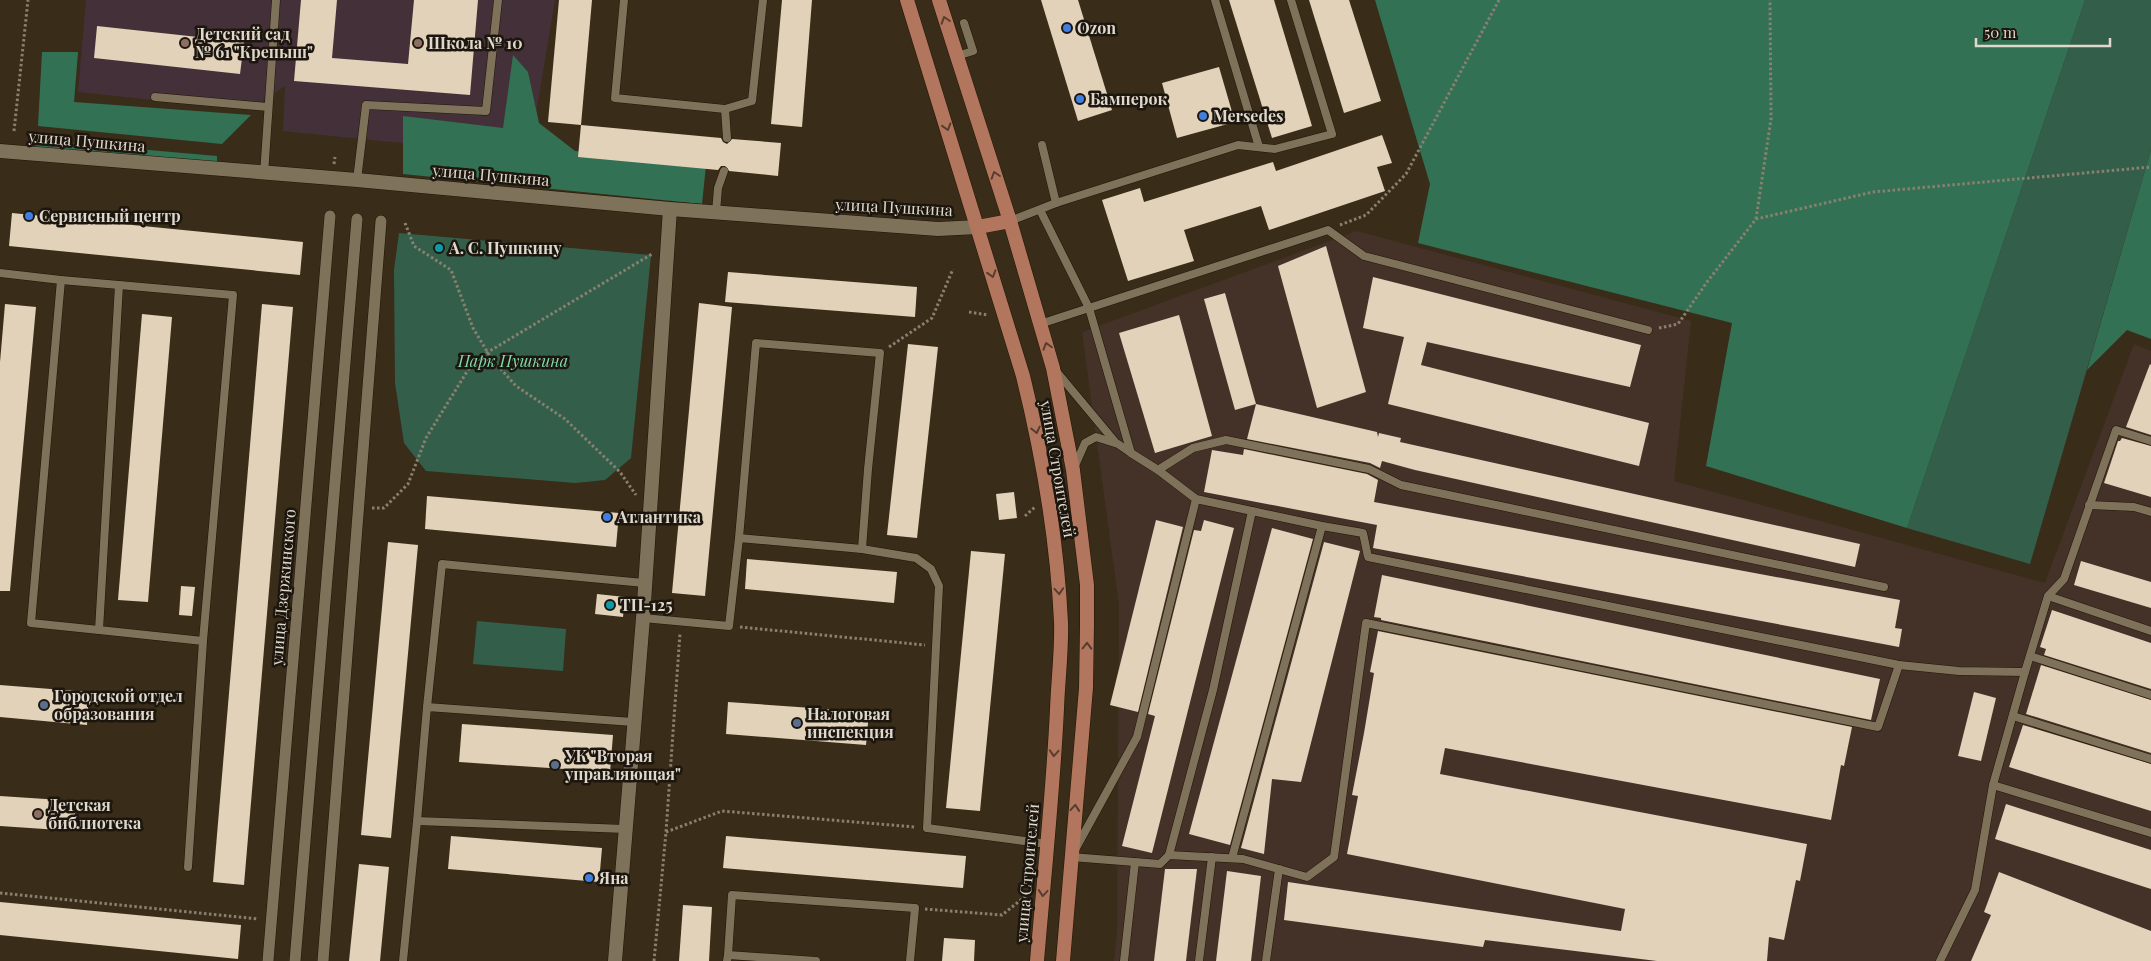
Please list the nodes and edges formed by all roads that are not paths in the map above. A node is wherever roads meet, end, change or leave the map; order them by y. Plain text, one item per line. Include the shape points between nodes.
1 (276, 0) edge
2 (498, 0) edge
3 (624, 0) edge
4 (763, 0) edge
5 (907, 0) edge
6 (938, 0) edge
7 (1215, 0) edge
8 (1291, 0) edge
9 (964, 22) dead end
10 (957, 56) junction
11 (155, 97) dead end
12 (268, 107) junction
13 (726, 109) junction
14 (727, 138) dead end
15 (1042, 145) dead end
16 (1259, 147) junction
17 (0, 152) edge
18 (724, 171) dead end
19 (264, 174) junction
20 (356, 180) junction
21 (1056, 203) junction
22 (670, 209) junction
23 (1040, 210) junction
24 (716, 212) junction
25 (330, 216) dead end
26 (357, 219) dead end
27 (381, 221) dead end
28 (1010, 221) junction
29 (978, 227) junction
30 (0, 273) edge
31 (61, 280) junction
32 (119, 285) junction
33 (1089, 308) junction
34 (1040, 324) junction
35 (1648, 330) road end
36 (1053, 368) junction
37 (2151, 441) edge
38 (1118, 444) junction
39 (1131, 452) junction
40 (1073, 470) junction
41 (1158, 470) junction
42 (1196, 499) junction
43 (2090, 505) junction
44 (1252, 511) junction
45 (2151, 512) edge
46 (1322, 526) junction
47 (739, 538) junction
48 (862, 549) junction
49 (644, 583) junction
50 (1884, 588) dead end
51 (2048, 596) junction
52 (643, 618) junction
53 (99, 630) junction
54 (2151, 631) edge
55 (203, 641) junction
56 (2030, 656) junction
57 (1899, 665) junction
58 (2025, 672) junction
59 (2151, 695) edge
60 (427, 706) junction
61 (2013, 716) junction
62 (633, 722) junction
63 (2151, 759) edge
64 (1993, 785) junction
65 (417, 820) junction
66 (625, 829) junction
67 (2151, 833) edge
68 (1047, 844) junction
69 (1169, 855) junction
70 (1071, 857) junction
71 (1212, 857) junction
72 (1232, 858) junction
73 (1135, 862) junction
74 (188, 867) dead end
75 (1279, 869) junction
76 (728, 958) edge
77 (268, 961) edge
78 (295, 961) edge
79 (323, 961) edge
80 (403, 961) edge
81 (615, 961) edge
82 (816, 961) edge
83 (910, 961) edge
84 (1037, 961) edge
85 (1063, 961) edge
86 (1124, 961) edge
87 (1199, 961) edge
88 (1266, 961) edge
89 (1940, 961) edge

1 - 12 lane
2 - 20 lane via 486,111 366,105
3 - 13 lane via 615,98
4 - 13 lane via 752,101
5 -> 29 main road, улица Строителей
10 -> 6 main road, улица Строителей
7 - 16 lane
8 - 16 lane via 1332,134 1275,149
9 - 10 lane via 973,51
28 -> 10 main road, улица Строителей
11 - 12 lane
12 - 19 lane
13 - 14 lane
15 - 21 lane
16 - 21 lane via 1238,145
17 - 19 street, улица Пушкина
18 - 24 lane via 718,188
19 - 20 street, улица Пушкина
20 - 22 street, улица Пушкина
21 - 23 lane
22 - 24 street, улица Пушкина
22 - 49 street
23 - 28 lane
23 - 33 lane
24 - 29 street, улица Пушкина via 938,229
25 - 77 street, улица Дзержинского
26 - 78 street
27 - 79 street
28 - 29 main road
28 - 34 main road, улица Строителей
29 -> 68 main road, улица Строителей via 1037,433 1057,564 1061,624
30 - 31 lane
31 - 32 lane
31 - 53 lane via 31,624
32 - 53 lane
32 - 55 lane via 233,295
33 - 34 lane
33 - 35 lane via 1328,230 1364,256
33 - 39 lane
36 -> 34 main road, улица Строителей
36 - 38 lane
36 - 40 main road, улица Строителей
37 - 43 lane via 2116,430
38 - 39 lane
38 - 40 lane via 1096,437 1085,443
39 - 41 lane
70 -> 40 main road, улица Строителей via 1086,688 1087,626 1086,585
41 - 42 lane
41 - 50 lane via 1193,448 1226,440 1369,469 1401,485
42 - 44 lane
42 - 70 lane via 1137,737
43 - 45 lane via 2134,507
43 - 51 lane via 2064,579
44 - 46 lane
44 - 69 lane via 1213,690
46 - 57 lane via 1362,533 1368,557
46 - 72 lane
47 - 48 lane
47 - 48 lane via 756,343 880,353
47 - 52 lane via 729,626
48 - 68 lane via 916,558 932,569 939,586 928,828
49 - 52 street
49 - 60 lane via 442,564
51 - 54 lane
51 - 56 lane
52 - 62 street
53 - 55 lane
55 - 74 lane
56 - 58 lane
56 - 59 lane
57 - 58 lane via 1959,671
57 - 75 lane via 1878,727 1366,623 1334,857 1306,877
58 - 61 lane
60 - 62 lane
60 - 65 lane
61 - 63 lane
61 - 64 lane
62 - 66 street
64 - 67 lane
64 - 89 lane via 1975,890
65 - 66 lane
65 - 80 lane
66 - 81 street
68 -> 84 main road, улица Строителей
69 - 71 lane
69 - 73 lane via 1160,864
70 - 73 lane
70 - 85 main road, улица Строителей
71 - 72 lane
71 - 87 lane
72 - 75 lane
73 - 86 lane
75 - 88 lane
76 - 82 lane
76 - 83 lane via 732,895 915,908

